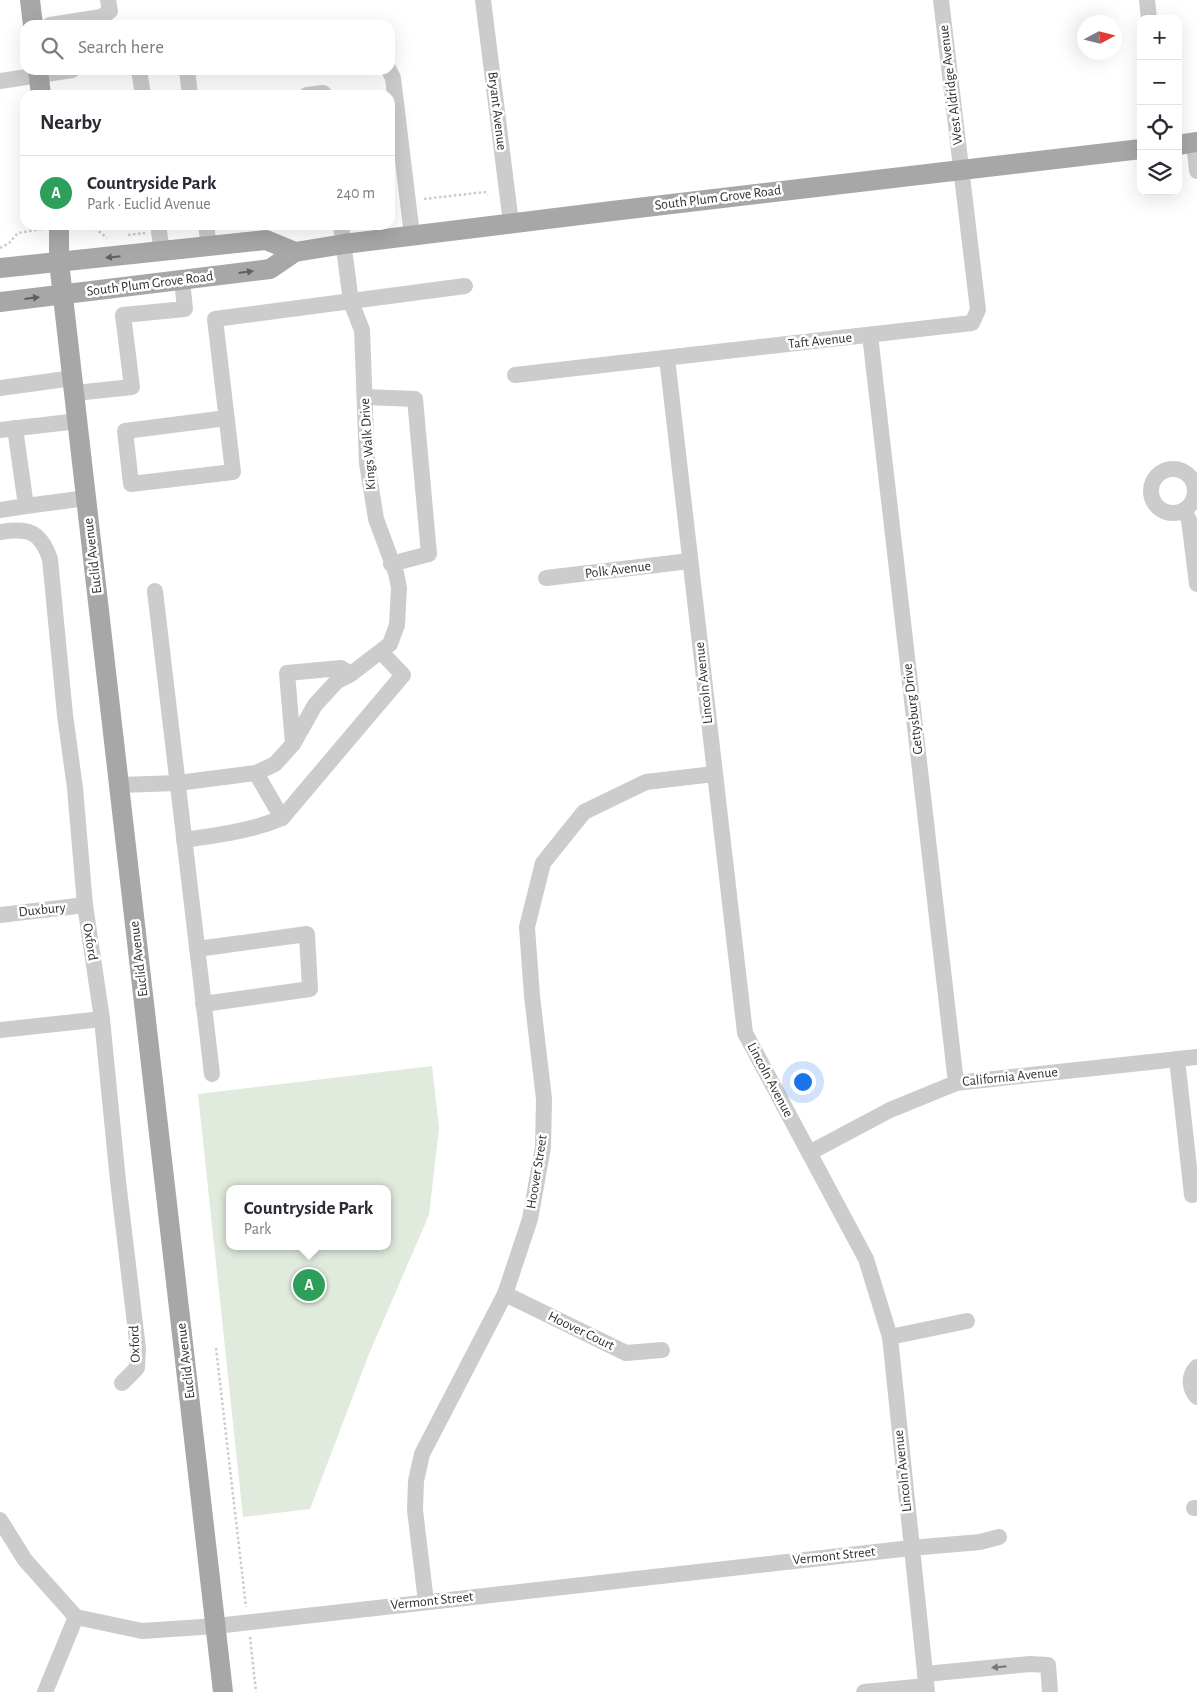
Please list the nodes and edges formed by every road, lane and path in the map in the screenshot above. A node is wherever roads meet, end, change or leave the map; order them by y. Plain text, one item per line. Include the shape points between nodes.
1 (30, 0) edge
2 (108, 0) edge
3 (483, 0) edge
4 (941, 0) edge
5 (1147, 0) edge
6 (1149, 15) edge
7 (32, 20) edge
8 (78, 20) edge
9 (56, 75) edge
10 (140, 75) edge
11 (188, 75) edge
12 (391, 75) edge
13 (39, 80) edge
14 (0, 81) edge
15 (142, 90) edge
16 (189, 90) edge
17 (394, 90) edge
18 (395, 94) edge
19 (1190, 143) edge
20 (1137, 150) edge
21 (962, 171) junction
22 (1197, 171) edge
23 (488, 195) dead end
24 (408, 201) junction
25 (511, 223) junction
26 (59, 230) edge
27 (159, 230) edge
28 (207, 230) edge
29 (18, 233) dead end
30 (343, 234) edge
31 (412, 235) junction
32 (209, 246) junction
33 (0, 248) edge
34 (162, 252) junction
35 (295, 252) junction
36 (59, 262) junction
37 (0, 268) edge
38 (182, 280) junction
39 (465, 286) dead end
40 (63, 294) junction
41 (0, 302) edge
42 (351, 302) junction
43 (870, 335) junction
44 (667, 358) junction
45 (515, 376) dead end
46 (74, 386) junction
47 (0, 388) edge
48 (365, 398) junction
49 (228, 418) junction
50 (78, 421) junction
51 (8, 429) edge
52 (87, 498) junction
53 (26, 506) junction
54 (0, 510) edge
55 (1184, 510) dead end
56 (0, 532) edge
57 (690, 561) junction
58 (391, 564) junction
59 (546, 578) dead end
60 (1197, 584) edge
61 (155, 591) dead end
62 (381, 652) junction
63 (351, 674) junction
64 (293, 744) junction
65 (256, 773) junction
66 (714, 774) junction
67 (178, 782) junction
68 (120, 785) junction
69 (282, 818) junction
70 (184, 840) junction
71 (85, 905) junction
72 (0, 915) edge
73 (197, 949) junction
74 (203, 1004) junction
75 (102, 1019) junction
76 (0, 1030) edge
77 (1197, 1057) edge
78 (1177, 1059) junction
79 (212, 1074) dead end
80 (956, 1082) junction
81 (809, 1153) junction
82 (1192, 1195) dead end
83 (505, 1294) junction
84 (967, 1321) dead end
85 (890, 1337) junction
86 (216, 1348) dead end
87 (662, 1350) dead end
88 (1197, 1367) edge
89 (122, 1383) dead end
90 (1197, 1397) edge
91 (0, 1520) edge
92 (999, 1537) dead end
93 (911, 1548) junction
94 (426, 1602) junction
95 (76, 1617) junction
96 (248, 1622) junction
97 (216, 1626) junction
98 (926, 1684) edge
99 (874, 1691) edge
100 (45, 1692) edge
101 (223, 1692) edge
102 (256, 1692) edge
103 (1050, 1692) edge

1 - 7 main road
2 - 8 street via 110,11
3 - 25 street, Bryant Avenue
4 - 21 street, West Aldridge Avenue
5 - 6 street
9 - 13 street
10 - 15 street
11 - 16 street
12 - 17 street
13 - 14 street
18 - 24 street
19 - 22 street
20 - 21 main road, South Plum Grove Road
21 - 25 main road, South Plum Grove Road
21 - 43 street, Taft Avenue via 978,310 972,323
23 - 24 path via 485,192
24 - 31 street
25 - 31 main road, South Plum Grove Road
26 - 36 main road, Euclid Avenue
27 - 34 street
28 - 32 street
29 - 33 path
30 - 31 main road, South Plum Grove Road
30 - 35 main road, South Plum Grove Road
30 - 42 street, Kings Walk Drive
32 - 34 main road
32 - 35 main road via 266,240
34 -> 36 main road
38 -> 35 main road, South Plum Grove Road via 270,269
36 - 37 main road
36 - 40 main road, Euclid Avenue
38 - 40 main road, South Plum Grove Road
38 - 46 street via 185,309 123,315 132,387
39 - 42 street
41 -> 40 main road, South Plum Grove Road
40 - 46 main road, Euclid Avenue
42 - 48 street, Kings Walk Drive via 362,330
42 - 49 street via 215,319
43 - 44 street, Taft Avenue
43 - 80 street, Gettysburg Drive
44 - 45 street, Taft Avenue
44 - 57 street, Lincoln Avenue
46 - 47 street
46 - 50 main road, Euclid Avenue
48 - 58 street, Kings Walk Drive via 370,484 376,519
48 - 58 street via 416,399 429,554
49 - 49 street via 233,472 131,484 125,430
50 - 51 street
50 - 52 main road, Euclid Avenue
51 - 53 street
52 - 53 street
52 - 68 main road, Euclid Avenue
53 - 54 street
55 - 60 street via 1189,520
56 - 71 street, Oxford via 28,531 45,545 50,559
57 - 59 street, Polk Avenue
57 - 66 street, Lincoln Avenue
58 - 62 street, Kings Walk Drive via 399,588 397,625 390,644
61 - 67 street
62 - 63 street, Kings Walk Drive
62 - 69 street via 403,675
63 - 64 street, Kings Walk Drive via 337,681 315,705
63 - 64 street via 341,668 287,673
64 - 65 street, Kings Walk Drive via 275,764
65 - 67 street, Kings Walk Drive
65 - 69 street
66 - 81 street, Lincoln Avenue via 745,1033
66 - 83 street, Hoover Street via 646,782 584,812 543,863 527,927 544,1099 543,1147 530,1219
67 - 68 street, Kings Walk Drive
67 - 70 street
68 - 97 main road, Euclid Avenue
69 - 70 street via 264,826 225,835
70 - 73 street
71 - 72 street, Duxbury
71 - 75 street, Oxford
73 - 74 street
73 - 74 street via 307,934 310,989
74 - 79 street
75 - 76 street
75 - 89 street, Oxford via 138,1349 137,1368
77 - 78 street, California Avenue
78 - 80 street, California Avenue
78 - 82 street
80 - 81 street, California Avenue via 890,1110
81 - 85 street, Lincoln Avenue via 866,1259
83 - 87 street, Hoover Court via 626,1353
83 - 94 street, Hoover Street via 422,1454 416,1481 415,1510
84 - 85 street
85 - 93 street, Lincoln Avenue
86 - 96 path
88 - 90 street via 1190,1385
91 - 95 street via 25,1560
92 - 93 street, Vermont Street via 980,1542
93 - 94 street, Vermont Street
93 - 98 street, Lincoln Avenue
94 - 96 street, Vermont Street
95 - 97 street, Vermont Street via 142,1631
95 - 100 street
96 - 97 street, Vermont Street
96 - 102 path
97 - 101 main road, Euclid Avenue
98 - 99 street
103 -> 98 street via 1048,1666 1030,1664

